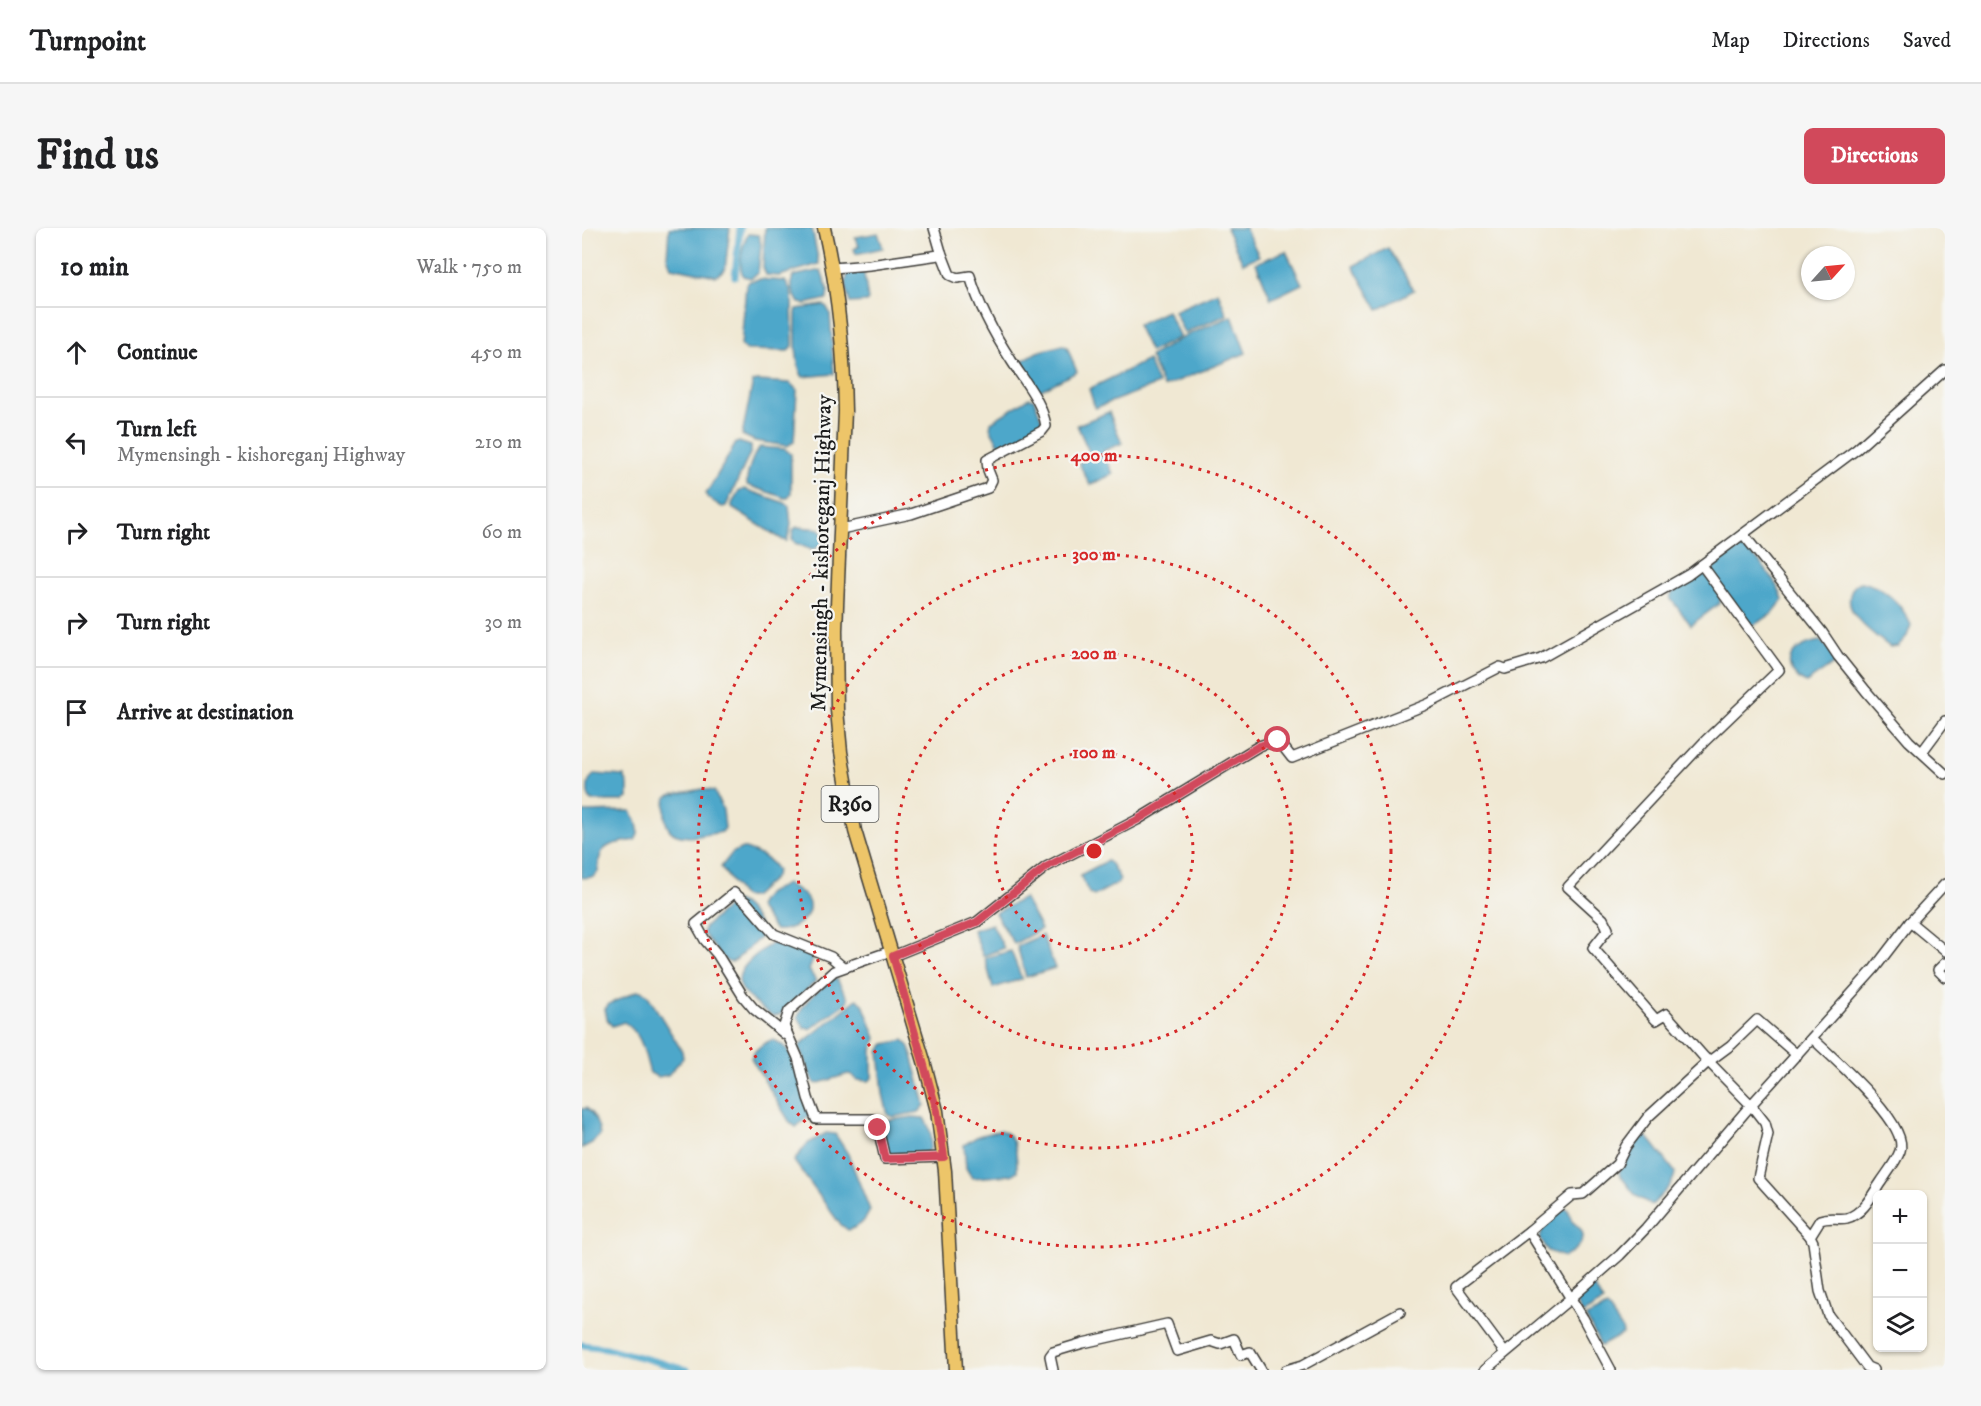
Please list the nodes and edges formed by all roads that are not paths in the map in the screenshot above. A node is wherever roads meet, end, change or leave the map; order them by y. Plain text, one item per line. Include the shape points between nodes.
1 (824, 228) edge
2 (934, 228) edge
3 (941, 252) junction
4 (833, 268) junction
5 (1945, 370) edge
6 (841, 529) junction
7 (1743, 534) junction
8 (1702, 565) junction
9 (1945, 721) edge
10 (1922, 752) junction
11 (1945, 774) edge
12 (1945, 884) edge
13 (1910, 922) junction
14 (1945, 951) edge
15 (892, 953) junction
16 (1945, 963) edge
17 (843, 967) junction
18 (1945, 977) edge
19 (788, 1037) junction
20 (1812, 1038) junction
21 (1797, 1055) junction
22 (1708, 1062) junction
23 (1751, 1105) junction
24 (944, 1157) junction
25 (1529, 1231) junction
26 (1810, 1236) junction
27 (1571, 1298) junction
28 (1400, 1312) dead end
29 (1505, 1353) junction
30 (956, 1370) edge
31 (1053, 1370) edge
32 (1261, 1370) edge
33 (1286, 1370) edge
34 (1485, 1370) edge
35 (1611, 1370) edge
36 (1875, 1370) edge

1 - 4 main road, Mymensingh - kishoreganj Highway / R360
2 - 3 street
3 - 4 street
3 - 6 street via 950,275 970,276 977,299 1042,408 1046,426 987,460 992,480 988,488 911,514
4 - 6 main road, Mymensingh - kishoreganj Highway / R360 via 844,377
5 - 7 street via 1857,449
6 - 15 main road, Mymensingh - kishoreganj Highway / R360 via 836,630 841,752 855,831
7 - 8 street
7 - 10 street via 1866,691
8 - 15 street via 1541,658 1505,669 1500,667 1428,704 1292,758 1278,740 1259,746 1137,820 1046,867 977,922
8 - 22 street via 1779,670 1705,741 1568,887 1603,919 1608,930 1593,948 1656,1020 1666,1014
9 - 10 street
10 - 11 street
12 - 13 street
13 - 14 street
13 - 20 street
15 - 17 street
15 - 24 main road, Mymensingh - kishoreganj Highway / R360 via 934,1101
16 - 18 street via 1938,970
17 - 19 street via 822,980 789,1011 784,1026
17 - 19 street via 831,957 774,934 734,893 696,924 743,996
19 - 24 street via 816,1119 873,1119 885,1159
20 - 21 street
20 - 26 street via 1880,1105 1900,1135 1901,1150 1859,1212 1846,1218 1820,1220
21 - 22 street via 1757,1020
21 - 23 street
22 - 23 street
22 - 25 street via 1648,1117 1617,1164 1583,1194 1572,1195
23 - 26 street via 1768,1134 1758,1178
23 - 27 street via 1646,1228
24 - 30 main road, Mymensingh - kishoreganj Highway / R360
25 - 27 street
25 - 29 street via 1456,1287
26 - 36 street via 1828,1315 1867,1367
27 - 29 street
27 - 35 street
28 - 33 street via 1303,1365
29 - 34 street
31 - 32 street via 1053,1352 1167,1324 1177,1351 1234,1339 1241,1355 1250,1352

